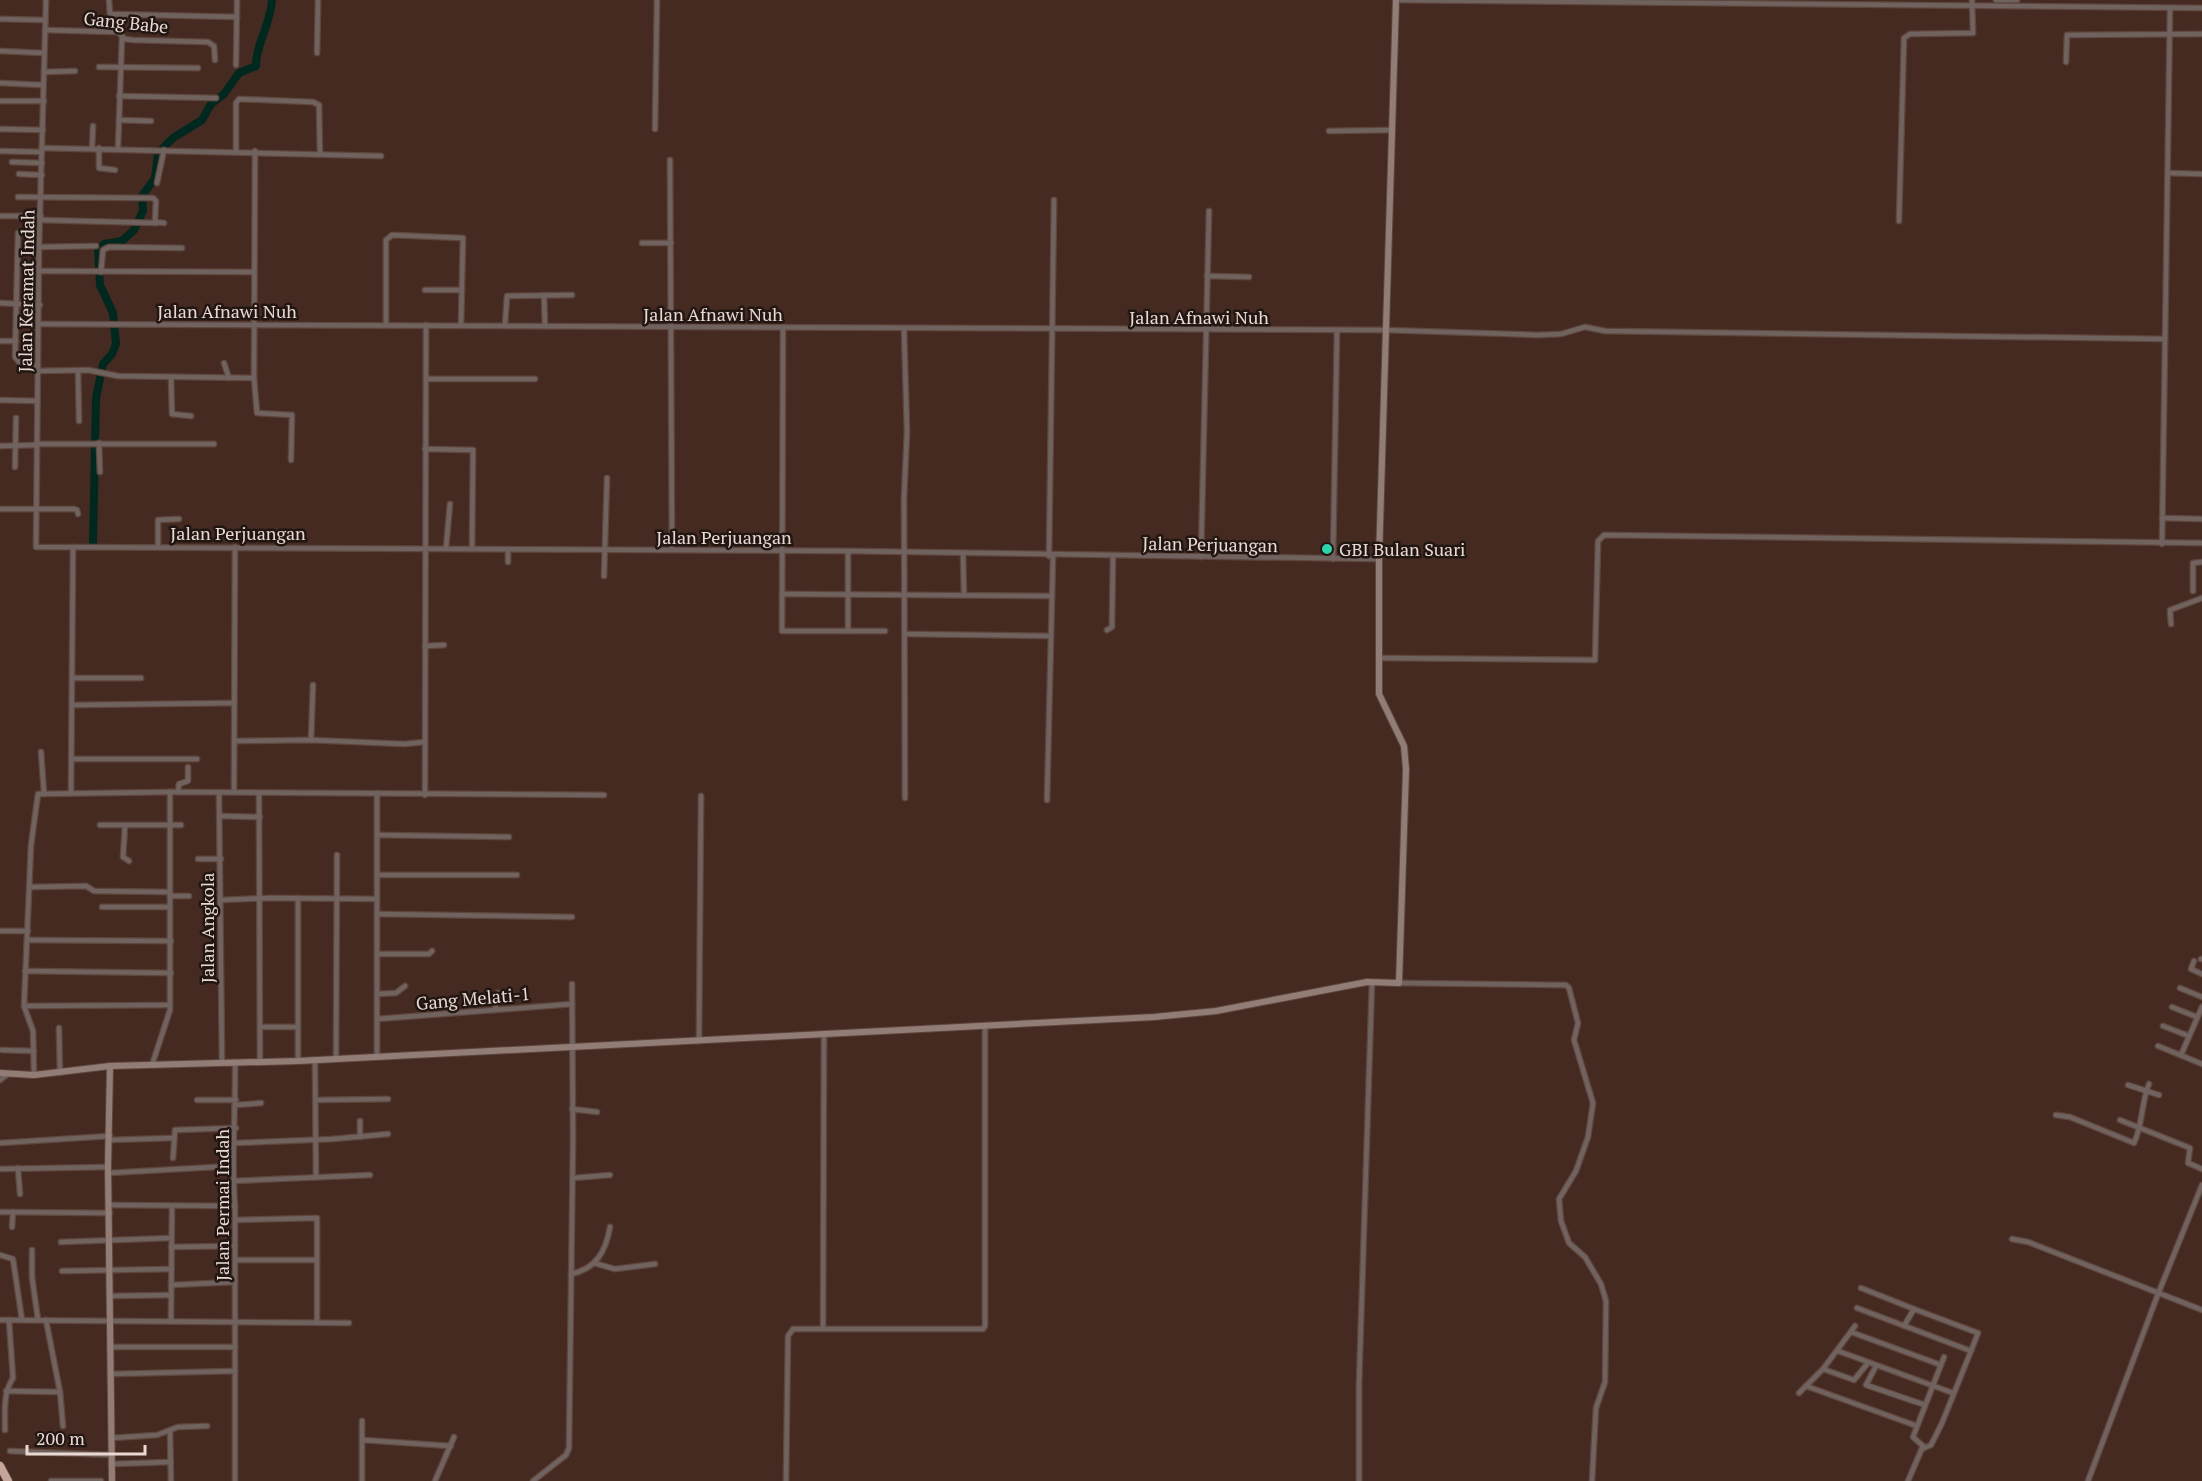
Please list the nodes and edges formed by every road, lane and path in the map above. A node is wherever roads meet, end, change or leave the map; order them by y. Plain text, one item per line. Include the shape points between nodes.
1 (46, 0) edge
2 (109, 0) edge
3 (237, 0) edge
4 (318, 0) edge
5 (657, 0) edge
6 (1395, 0) edge
7 (1450, 0) edge
8 (1498, 0) edge
9 (1996, 0) edge
10 (2017, 0) edge
11 (2134, 0) edge
12 (1545, 1) edge
13 (1567, 1) edge
14 (1600, 1) edge
15 (1637, 1) edge
16 (1672, 1) edge
17 (1785, 2) edge
18 (1841, 2) edge
19 (1972, 3) edge
20 (2134, 8) junction
21 (2170, 8) junction
22 (2202, 8) edge
23 (237, 17) junction
24 (0, 19) edge
25 (45, 20) junction
26 (45, 30) junction
27 (2170, 34) junction
28 (2202, 34) edge
29 (122, 38) junction
30 (0, 51) edge
31 (44, 53) junction
32 (317, 53) dead end
33 (215, 60) dead end
34 (2066, 62) dead end
35 (236, 65) dead end
36 (99, 67) dead end
37 (121, 67) junction
38 (198, 68) dead end
39 (75, 71) dead end
40 (44, 72) junction
41 (0, 83) edge
42 (43, 85) junction
43 (119, 96) junction
44 (216, 98) dead end
45 (0, 101) edge
46 (44, 101) junction
47 (119, 120) junction
48 (151, 121) dead end
49 (93, 126) dead end
50 (0, 129) edge
51 (655, 129) dead end
52 (43, 130) junction
53 (1392, 130) junction
54 (1329, 131) dead end
55 (118, 135) junction
56 (112, 136) dead end
57 (92, 148) junction
58 (99, 148) junction
59 (118, 148) junction
60 (42, 150) junction
61 (163, 150) junction
62 (0, 151) edge
63 (236, 151) junction
64 (255, 151) junction
65 (320, 153) junction
66 (381, 156) dead end
67 (670, 160) dead end
68 (12, 162) dead end
69 (42, 163) junction
70 (115, 170) dead end
71 (2168, 173) junction
72 (19, 174) dead end
73 (2202, 174) edge
74 (42, 175) junction
75 (157, 183) dead end
76 (18, 197) dead end
77 (42, 197) junction
78 (1054, 200) dead end
79 (1209, 211) dead end
80 (0, 216) edge
81 (41, 218) junction
82 (1899, 221) dead end
83 (164, 222) dead end
84 (157, 223) junction
85 (18, 233) dead end
86 (642, 243) dead end
87 (671, 243) junction
88 (96, 246) dead end
89 (39, 247) junction
90 (182, 248) dead end
91 (39, 271) junction
92 (100, 272) junction
93 (254, 272) junction
94 (1207, 276) junction
95 (1249, 277) dead end
96 (425, 290) dead end
97 (462, 290) junction
98 (544, 295) junction
99 (572, 295) dead end
100 (0, 303) edge
101 (18, 303) junction
102 (40, 304) junction
103 (40, 324) junction
104 (255, 324) junction
105 (386, 325) junction
106 (426, 325) junction
107 (461, 325) junction
108 (504, 325) junction
109 (545, 326) junction
110 (669, 327) junction
111 (783, 327) junction
112 (904, 328) junction
113 (1051, 329) junction
114 (1207, 330) junction
115 (1385, 330) junction
116 (1336, 331) junction
117 (2165, 339) junction
118 (0, 341) edge
119 (16, 341) junction
120 (224, 363) dead end
121 (38, 368) junction
122 (78, 371) junction
123 (171, 377) junction
124 (229, 378) junction
125 (254, 378) junction
126 (426, 379) junction
127 (535, 379) dead end
128 (0, 400) edge
129 (36, 401) junction
130 (190, 416) dead end
131 (16, 418) dead end
132 (79, 421) dead end
133 (96, 443) junction
134 (36, 444) junction
135 (214, 444) dead end
136 (0, 446) edge
137 (15, 446) junction
138 (426, 449) junction
139 (291, 460) dead end
140 (15, 467) dead end
141 (100, 472) dead end
142 (607, 478) dead end
143 (450, 504) dead end
144 (0, 509) edge
145 (36, 510) junction
146 (78, 514) dead end
147 (2162, 518) junction
148 (179, 519) dead end
149 (2202, 519) edge
150 (2162, 541) junction
151 (2202, 543) edge
152 (158, 546) junction
153 (73, 547) junction
154 (235, 547) junction
155 (425, 548) junction
156 (446, 548) junction
157 (471, 549) junction
158 (508, 549) junction
159 (606, 550) junction
160 (672, 550) junction
161 (783, 551) junction
162 (848, 551) junction
163 (906, 552) junction
164 (963, 553) junction
165 (1051, 556) junction
166 (1113, 556) junction
167 (1201, 556) junction
168 (1333, 559) junction
169 (1377, 559) junction
170 (508, 562) dead end
171 (2202, 562) edge
172 (604, 576) dead end
173 (2193, 591) dead end
174 (782, 594) junction
175 (848, 594) junction
176 (905, 594) junction
177 (963, 595) junction
178 (1052, 596) junction
179 (2202, 598) edge
180 (2171, 624) dead end
181 (1107, 630) dead end
182 (848, 631) junction
183 (885, 631) dead end
184 (905, 634) junction
185 (1051, 636) junction
186 (444, 645) dead end
187 (425, 646) junction
188 (1380, 658) junction
189 (74, 678) junction
190 (141, 678) dead end
191 (313, 685) dead end
192 (234, 703) junction
193 (73, 705) junction
194 (311, 740) junction
195 (234, 741) junction
196 (424, 742) junction
197 (41, 752) dead end
198 (72, 759) junction
199 (197, 759) dead end
200 (188, 767) dead end
201 (71, 792) junction
202 (170, 792) junction
203 (177, 792) junction
204 (234, 792) junction
205 (44, 793) junction
206 (219, 793) junction
207 (259, 793) junction
208 (376, 793) junction
209 (425, 795) junction
210 (604, 795) dead end
211 (701, 796) dead end
212 (905, 798) dead end
213 (1047, 800) dead end
214 (220, 816) junction
215 (260, 817) junction
216 (100, 825) dead end
217 (171, 825) junction
218 (181, 825) dead end
219 (125, 826) junction
220 (377, 835) junction
221 (509, 837) dead end
222 (337, 855) dead end
223 (198, 859) dead end
224 (221, 859) junction
225 (129, 861) dead end
226 (377, 875) junction
227 (517, 875) dead end
228 (31, 887) junction
229 (170, 894) junction
230 (189, 896) dead end
231 (260, 898) junction
232 (298, 898) junction
233 (336, 899) junction
234 (377, 899) junction
235 (221, 900) junction
236 (102, 907) dead end
237 (170, 907) junction
238 (377, 914) junction
239 (572, 916) dead end
240 (0, 931) edge
241 (28, 931) junction
242 (28, 940) junction
243 (171, 941) junction
244 (432, 951) dead end
245 (377, 954) junction
246 (2194, 961) dead end
247 (25, 971) junction
248 (171, 973) junction
249 (2202, 974) edge
250 (1372, 982) junction
251 (1399, 983) junction
252 (572, 984) dead end
253 (405, 986) dead end
254 (2180, 988) dead end
255 (498, 993) dead end
256 (377, 994) junction
257 (2202, 997) edge
258 (572, 1004) junction
259 (170, 1005) junction
260 (24, 1006) junction
261 (2172, 1007) dead end
262 (2202, 1007) edge
263 (495, 1010) junction
264 (2197, 1017) junction
265 (377, 1019) junction
266 (985, 1026) junction
267 (2163, 1026) dead end
268 (261, 1027) junction
269 (59, 1028) dead end
270 (298, 1028) junction
271 (824, 1034) junction
272 (2189, 1036) junction
273 (699, 1041) junction
274 (2158, 1046) dead end
275 (571, 1048) junction
276 (2, 1050) edge
277 (34, 1051) junction
278 (2181, 1055) junction
279 (377, 1057) junction
280 (336, 1059) junction
281 (315, 1060) junction
282 (298, 1061) junction
283 (235, 1062) junction
284 (260, 1062) junction
285 (2201, 1062) edge
286 (222, 1063) junction
287 (152, 1065) junction
288 (110, 1066) junction
289 (60, 1072) junction
290 (0, 1073) edge
291 (8, 1074) junction
292 (34, 1075) junction
293 (0, 1080) edge
294 (2149, 1084) dead end
295 (2128, 1085) dead end
296 (2146, 1090) junction
297 (2159, 1095) dead end
298 (388, 1099) dead end
299 (197, 1100) dead end
300 (316, 1100) junction
301 (236, 1102) junction
302 (261, 1103) dead end
303 (572, 1109) junction
304 (597, 1112) dead end
305 (2056, 1115) dead end
306 (2120, 1120) dead end
307 (360, 1121) dead end
308 (236, 1128) junction
309 (2140, 1128) junction
310 (388, 1134) dead end
311 (360, 1137) junction
312 (110, 1138) junction
313 (173, 1138) junction
314 (317, 1140) junction
315 (0, 1143) edge
316 (236, 1143) junction
317 (173, 1158) dead end
318 (233, 1166) junction
319 (18, 1168) junction
320 (0, 1169) edge
321 (2202, 1169) edge
322 (108, 1170) junction
323 (370, 1175) dead end
324 (610, 1175) dead end
325 (316, 1178) junction
326 (573, 1178) junction
327 (233, 1181) junction
328 (2202, 1185) edge
329 (20, 1194) dead end
330 (110, 1205) junction
331 (235, 1206) junction
332 (172, 1207) junction
333 (0, 1212) edge
334 (13, 1212) junction
335 (110, 1213) junction
336 (235, 1220) junction
337 (12, 1227) dead end
338 (610, 1227) dead end
339 (171, 1238) junction
340 (2012, 1239) dead end
341 (110, 1241) junction
342 (61, 1242) dead end
343 (236, 1246) junction
344 (171, 1247) junction
345 (32, 1250) dead end
346 (0, 1255) edge
347 (235, 1260) junction
348 (317, 1260) junction
349 (594, 1263) junction
350 (655, 1264) dead end
351 (171, 1269) junction
352 (62, 1271) dead end
353 (110, 1271) junction
354 (571, 1274) junction
355 (235, 1282) junction
356 (171, 1285) junction
357 (1861, 1288) dead end
358 (2158, 1294) junction
359 (171, 1295) junction
360 (110, 1296) junction
361 (1857, 1308) dead end
362 (1914, 1309) junction
363 (2202, 1310) edge
364 (0, 1320) edge
365 (9, 1320) junction
366 (22, 1320) junction
367 (38, 1320) junction
368 (46, 1320) junction
369 (111, 1320) junction
370 (171, 1321) junction
371 (235, 1321) junction
372 (317, 1322) junction
373 (349, 1323) dead end
374 (1855, 1326) dead end
375 (1904, 1326) junction
376 (823, 1328) junction
377 (1851, 1332) junction
378 (110, 1347) junction
379 (235, 1347) junction
380 (1838, 1351) junction
381 (1971, 1351) junction
382 (1944, 1357) dead end
383 (1869, 1363) junction
384 (1941, 1365) junction
385 (1876, 1366) junction
386 (1823, 1369) junction
387 (235, 1371) junction
388 (110, 1374) junction
389 (1866, 1384) junction
390 (1932, 1385) junction
391 (1806, 1386) junction
392 (1860, 1390) dead end
393 (6, 1391) junction
394 (60, 1392) junction
395 (1799, 1393) dead end
396 (1953, 1393) junction
397 (1857, 1396) dead end
398 (1853, 1404) junction
399 (1924, 1405) junction
400 (362, 1421) dead end
401 (63, 1426) dead end
402 (207, 1426) dead end
403 (1917, 1426) junction
404 (5, 1430) dead end
405 (170, 1431) junction
406 (454, 1437) dead end
407 (111, 1438) junction
408 (363, 1440) junction
409 (451, 1446) junction
410 (1922, 1449) junction
411 (10, 1451) dead end
412 (111, 1455) junction
413 (171, 1462) junction
414 (111, 1464) junction
415 (0, 1466) edge
416 (8, 1481) edge
417 (51, 1481) edge
418 (101, 1481) edge
419 (112, 1481) edge
420 (171, 1481) edge
421 (235, 1481) edge
422 (362, 1481) edge
423 (435, 1481) edge
424 (533, 1481) edge
425 (786, 1481) edge
426 (1359, 1481) edge
427 (1592, 1481) edge
428 (1908, 1481) edge
429 (2088, 1481) edge

1 - 25 street, Jalan Keramat Indah
2 - 23 street via 110,14
3 - 23 street
4 - 32 street
5 - 51 street
6 - 7 street
6 - 53 street
7 - 8 street
8 - 12 street
9 - 10 street
11 - 20 street
12 - 13 street
13 - 14 street
14 - 15 street
15 - 16 street
16 - 17 street
17 - 18 street
18 - 19 street
19 - 20 street
19 - 82 street via 1973,33 1910,34 1904,39
20 - 21 street
21 - 22 street
21 - 27 street
23 - 35 street
24 - 25 street
25 - 26 street, Jalan Keramat Indah
26 - 29 street, Gang Babe via 120,32
26 - 31 street, Jalan Keramat Indah
27 - 28 street
27 - 34 street via 2067,34
27 - 71 street
29 - 33 street, Gang Babe via 204,42 213,45
29 - 37 street
30 - 31 street
31 - 40 street, Jalan Keramat Indah
36 - 37 street
37 - 38 street
37 - 43 street
39 - 40 street
40 - 42 street, Jalan Keramat Indah
41 - 42 street
42 - 46 street, Jalan Keramat Indah
43 - 44 street
43 - 47 street
45 - 46 street
46 - 52 street, Jalan Keramat Indah
47 - 48 street
47 - 55 street
49 - 57 street
50 - 52 street
52 - 60 street, Jalan Keramat Indah
53 - 54 street
53 - 115 street
55 - 56 street
55 - 59 street
57 - 58 street
57 - 60 street
58 - 59 street
58 - 70 street via 99,168
59 - 61 street
60 - 62 street
60 - 69 street, Jalan Keramat Indah
61 - 63 street
61 - 75 street
63 - 64 street
63 - 65 street via 239,99 317,102
64 - 65 street
64 - 93 street
65 - 66 street
67 - 87 street
68 - 69 street
69 - 74 street, Jalan Keramat Indah
71 - 73 street
71 - 117 street
72 - 74 street
74 - 77 street, Jalan Keramat Indah
76 - 77 street
77 - 81 street, Jalan Keramat Indah
77 - 84 street via 155,199
78 - 113 street
79 - 94 street
80 - 81 street
81 - 84 street
81 - 89 street, Jalan Keramat Indah
83 - 84 street
85 - 101 street
86 - 87 street
87 - 110 street
88 - 89 street
89 - 91 street, Jalan Keramat Indah
90 - 92 street via 109,247 102,250
91 - 92 street
91 - 102 street, Jalan Keramat Indah
92 - 93 street
93 - 104 street
94 - 95 street
94 - 114 street
96 - 97 street
97 - 105 street via 463,238 386,237
97 - 107 street
98 - 99 street
98 - 108 street via 507,296
98 - 109 street
100 - 101 street
101 - 102 street
101 - 119 street
102 - 103 street, Jalan Keramat Indah
103 - 104 street, Jalan Afnawi Nuh
103 - 121 street, Jalan Keramat Indah
104 - 105 street, Jalan Afnawi Nuh
104 - 125 street
105 - 106 street, Jalan Afnawi Nuh
106 - 107 street, Jalan Afnawi Nuh
106 - 126 street
107 - 108 street, Jalan Afnawi Nuh
108 - 109 street, Jalan Afnawi Nuh
109 - 110 street, Jalan Afnawi Nuh
110 - 111 street, Jalan Afnawi Nuh
110 - 160 street
111 - 112 street, Jalan Afnawi Nuh
111 - 161 street
112 - 113 street, Jalan Afnawi Nuh
112 - 163 street
113 - 114 street, Jalan Afnawi Nuh
113 - 165 street
114 - 116 street, Jalan Afnawi Nuh
114 - 167 street
115 - 116 street, Jalan Afnawi Nuh
115 - 117 street, Jalan Afnawi Nuh via 1538,336 1588,327 1605,331
115 - 169 street
116 - 168 street
117 - 147 street
118 - 119 street
119 - 121 street via 17,362
120 - 124 street
121 - 122 street
121 - 129 street, Jalan Keramat Indah
122 - 123 street
122 - 132 street
123 - 124 street
123 - 130 street via 172,414
124 - 125 street
125 - 139 street via 257,413 292,415
126 - 127 street
126 - 138 street
128 - 129 street
129 - 134 street, Jalan Keramat Indah
131 - 137 street
133 - 134 street
133 - 135 street
133 - 141 street
134 - 137 street
134 - 145 street, Jalan Keramat Indah
136 - 137 street
137 - 140 street
138 - 155 street
138 - 157 street via 472,450
142 - 159 street
143 - 156 street
144 - 145 street
145 - 146 street via 74,509
145 - 153 street, Jalan Keramat Indah via 36,547
147 - 149 street
147 - 150 street
148 - 152 street via 158,520
150 - 151 street
150 - 188 street via 1604,535 1598,542 1594,660
152 - 153 street, Jalan Perjuangan
152 - 154 street, Jalan Perjuangan
153 - 189 street
154 - 155 street, Jalan Perjuangan
154 - 192 street
155 - 156 street, Jalan Perjuangan
155 - 187 street
156 - 157 street, Jalan Perjuangan
157 - 158 street, Jalan Perjuangan
158 - 159 street, Jalan Perjuangan
158 - 170 street
159 - 160 street, Jalan Perjuangan
159 - 172 street
160 - 161 street, Jalan Perjuangan
161 - 162 street, Jalan Perjuangan
161 - 174 street
162 - 163 street, Jalan Perjuangan
162 - 175 street
163 - 164 street, Jalan Perjuangan
163 - 176 street
164 - 165 street, Jalan Perjuangan
164 - 177 street
165 - 166 street, Jalan Perjuangan
165 - 178 street
166 - 167 street, Jalan Perjuangan
166 - 181 street via 1112,627
167 - 168 street, Jalan Perjuangan
168 - 169 street, Jalan Perjuangan
169 - 188 street
171 - 173 street via 2193,563
174 - 175 street
174 - 182 street via 782,631
175 - 176 street
175 - 182 street
176 - 177 street
176 - 184 street
177 - 178 street
178 - 185 street
179 - 180 street via 2170,610
182 - 183 street
184 - 185 street
184 - 212 street
185 - 213 street
186 - 187 street
187 - 196 street
188 - 251 street via 1380,698 1404,746 1406,769
189 - 190 street
189 - 193 street
191 - 194 street
192 - 193 street
192 - 195 street
193 - 198 street
194 - 195 street
194 - 196 street
195 - 204 street
196 - 209 street
197 - 205 street
198 - 199 street
198 - 201 street
200 - 203 street via 188,781 179,784
201 - 202 street
201 - 205 street
202 - 203 street
202 - 217 street
203 - 206 street
204 - 206 street
204 - 207 street
205 - 228 street via 37,797
206 - 214 street, Jalan Angkola
207 - 208 street
207 - 215 street
208 - 209 street
208 - 220 street
209 - 210 street
211 - 273 street
214 - 215 street
214 - 224 street, Jalan Angkola
215 - 231 street
216 - 219 street
217 - 218 street
217 - 219 street
217 - 229 street
219 - 225 street via 123,857
220 - 221 street
220 - 226 street
222 - 233 street
223 - 224 street
224 - 235 street, Jalan Angkola
226 - 227 street
226 - 234 street
228 - 229 street via 86,886 94,891
228 - 241 street
229 - 230 street
229 - 237 street
231 - 232 street
231 - 235 street
231 - 268 street
232 - 233 street
232 - 270 street
233 - 234 street
233 - 280 street
234 - 238 street
235 - 286 street, Jalan Angkola
236 - 237 street
237 - 243 street
238 - 239 street
238 - 245 street
240 - 241 street
241 - 242 street
242 - 243 street
242 - 247 street
243 - 248 street
244 - 245 street
245 - 256 street
246 - 249 street via 2191,969
247 - 248 street
247 - 260 street
248 - 259 street
250 - 251 street
250 - 266 street via 1185,1014
250 - 426 street
251 - 427 street via 1569,988 1578,1023 1574,1040 1593,1103 1588,1137 1576,1171 1559,1198 1561,1221 1569,1243 1585,1257 1602,1284 1606,1301 1605,1382 1596,1408
252 - 258 street
253 - 256 street via 396,993
254 - 257 street
255 - 263 street
256 - 265 street
258 - 263 street, Gang Melati-1
258 - 275 street
259 - 260 street
259 - 287 street
260 - 277 street via 32,1025
261 - 264 street
262 - 264 street
263 - 265 street, Gang Melati-1
264 - 272 street
265 - 279 street
266 - 271 street
266 - 376 street via 985,1326
267 - 272 street
268 - 270 street
268 - 284 street
269 - 289 street
270 - 282 street
271 - 273 street
271 - 376 street
272 - 278 street
273 - 275 street
274 - 278 street
275 - 279 street
275 - 303 street
276 - 277 street
277 - 292 street
278 - 285 street
279 - 280 street
280 - 281 street
281 - 282 street
281 - 300 street
282 - 284 street
283 - 284 street
283 - 286 street
283 - 301 street, Jalan Permai Indah
286 - 287 street
287 - 288 street
288 - 289 street
288 - 312 street
289 - 292 street
290 - 291 street
291 - 292 street
291 - 293 street
294 - 296 street
295 - 296 street
296 - 297 street
296 - 309 street
298 - 300 street
299 - 301 street
300 - 314 street
301 - 302 street
301 - 308 street, Jalan Permai Indah
303 - 304 street
303 - 326 street
305 - 309 street via 2133,1143
306 - 309 street
307 - 311 street
308 - 313 street via 178,1129
308 - 316 street, Jalan Permai Indah
309 - 321 street via 2190,1148 2188,1163
310 - 311 street
311 - 314 street
312 - 313 street
312 - 315 street
312 - 322 street
313 - 317 street
314 - 316 street
314 - 325 street
316 - 318 street, Jalan Permai Indah
318 - 322 street
318 - 327 street, Jalan Permai Indah
319 - 320 street
319 - 322 street
319 - 329 street
322 - 330 street
323 - 325 street
324 - 326 street
325 - 327 street
326 - 354 street
327 - 331 street, Jalan Permai Indah
328 - 358 street
330 - 332 street
330 - 335 street
331 - 332 street
331 - 336 street, Jalan Permai Indah
332 - 339 street
333 - 334 street
334 - 335 street
334 - 337 street
335 - 341 street
336 - 343 street, Jalan Permai Indah
336 - 348 street via 315,1217
338 - 349 street via 607,1243
339 - 341 street
339 - 344 street
340 - 358 street
341 - 342 street
341 - 353 street
343 - 344 street
343 - 347 street, Jalan Permai Indah
344 - 351 street
345 - 367 street
346 - 366 street via 13,1259
347 - 348 street
347 - 355 street, Jalan Permai Indah
348 - 372 street
349 - 350 street via 615,1269
349 - 354 street
351 - 353 street
351 - 356 street
352 - 353 street
353 - 360 street
354 - 424 street via 569,1448 566,1455
355 - 356 street
355 - 371 street, Jalan Permai Indah
356 - 359 street
357 - 362 street
358 - 363 street
358 - 429 street
359 - 360 street
359 - 370 street
360 - 369 street
361 - 375 street
362 - 375 street
362 - 381 street via 1978,1333
364 - 365 street
365 - 366 street
365 - 393 street via 13,1379
366 - 367 street
367 - 368 street
368 - 369 street
368 - 394 street
369 - 370 street
369 - 378 street
370 - 371 street
371 - 372 street
371 - 379 street, Jalan Permai Indah
372 - 373 street
374 - 377 street
375 - 381 street
376 - 425 street via 796,1328 788,1334
377 - 380 street
377 - 384 street
378 - 379 street
378 - 388 street
379 - 387 street, Jalan Permai Indah
380 - 383 street
380 - 386 street
381 - 396 street
382 - 384 street
383 - 385 street
383 - 386 street via 1855,1380
384 - 390 street
385 - 389 street
385 - 390 street
386 - 391 street
387 - 388 street
387 - 421 street, Jalan Permai Indah
388 - 407 street
389 - 392 street
389 - 399 street
390 - 396 street
390 - 399 street
391 - 395 street
391 - 398 street
393 - 394 street
393 - 404 street
394 - 401 street
396 - 410 street via 1930,1445
397 - 398 street
398 - 403 street
399 - 403 street
400 - 408 street
402 - 405 street
403 - 410 street via 1913,1437 1923,1444
405 - 407 street
405 - 413 street
406 - 409 street
407 - 412 street
408 - 409 street
408 - 422 street
409 - 423 street
410 - 428 street
411 - 412 street
412 - 414 street
413 - 414 street
413 - 420 street
414 - 419 street
415 - 416 highway
417 - 418 street

